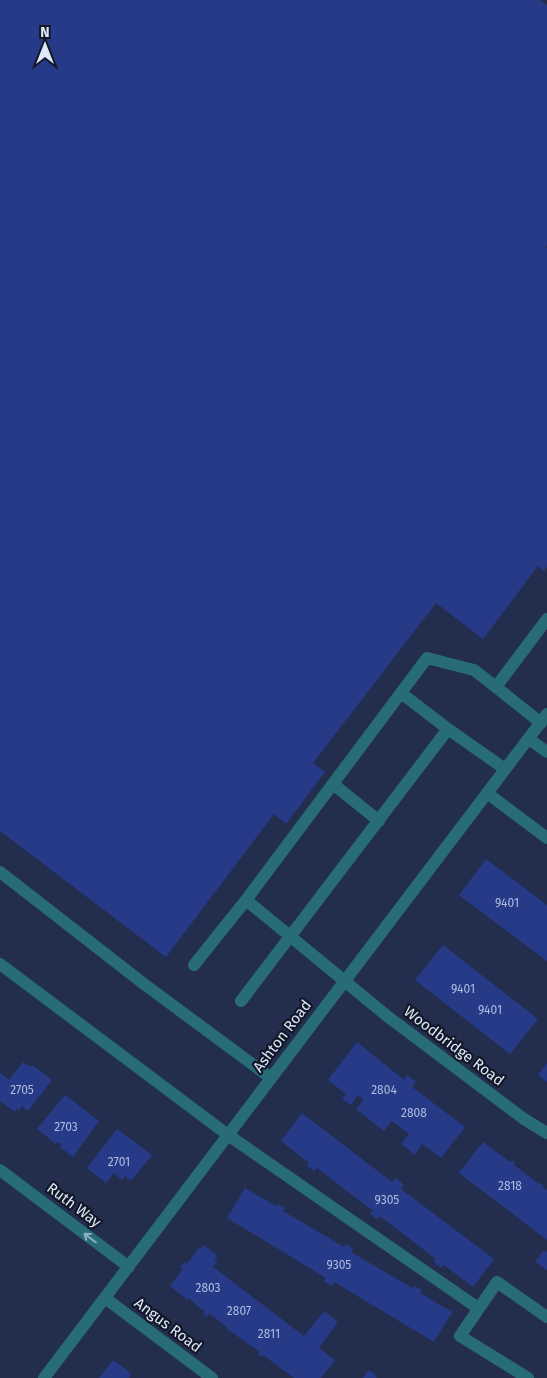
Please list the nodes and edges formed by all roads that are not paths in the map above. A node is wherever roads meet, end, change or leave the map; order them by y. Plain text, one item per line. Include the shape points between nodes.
1 (547, 619) edge
2 (496, 687) junction
3 (401, 694) junction
4 (544, 718) edge
5 (448, 730) junction
6 (529, 739) junction
7 (547, 752) edge
8 (505, 769) junction
9 (333, 784) junction
10 (487, 793) junction
11 (378, 821) junction
12 (547, 838) edge
13 (0, 872) edge
14 (246, 900) junction
15 (290, 937) junction
16 (0, 964) edge
17 (194, 965) dead end
18 (344, 982) junction
19 (240, 1001) dead end
20 (270, 1078) junction
21 (547, 1133) edge
22 (228, 1136) junction
23 (0, 1170) edge
24 (129, 1267) junction
25 (105, 1298) junction
26 (478, 1308) junction
27 (547, 1317) edge
28 (44, 1378) edge
29 (212, 1378) edge
30 (528, 1378) edge

1 - 2 street
2 - 3 street via 474,670 427,658
2 - 4 street
3 - 5 street
3 - 9 street
4 - 6 street, Ashton Road
5 - 8 street
5 - 11 street
6 - 7 street
6 - 8 street, Ashton Road
8 - 10 street, Ashton Road
9 - 11 street
9 - 14 street
10 - 12 street
10 - 18 street, Ashton Road
11 - 15 street
13 - 20 street
14 - 15 street, Woodbridge Road
14 - 17 street
15 - 18 street, Woodbridge Road
15 - 19 street
16 - 22 street
18 - 20 street, Ashton Road
18 - 21 street, Woodbridge Road via 483,1089
20 - 22 street, Ashton Road
22 - 24 street, Ashton Road
22 - 26 street
24 -> 23 street, Ruth Way
24 - 25 street, Ashton Road
25 - 28 street, Ashton Road
25 - 29 street, Angus Road
26 - 27 street via 498,1282
26 - 30 street via 460,1336

